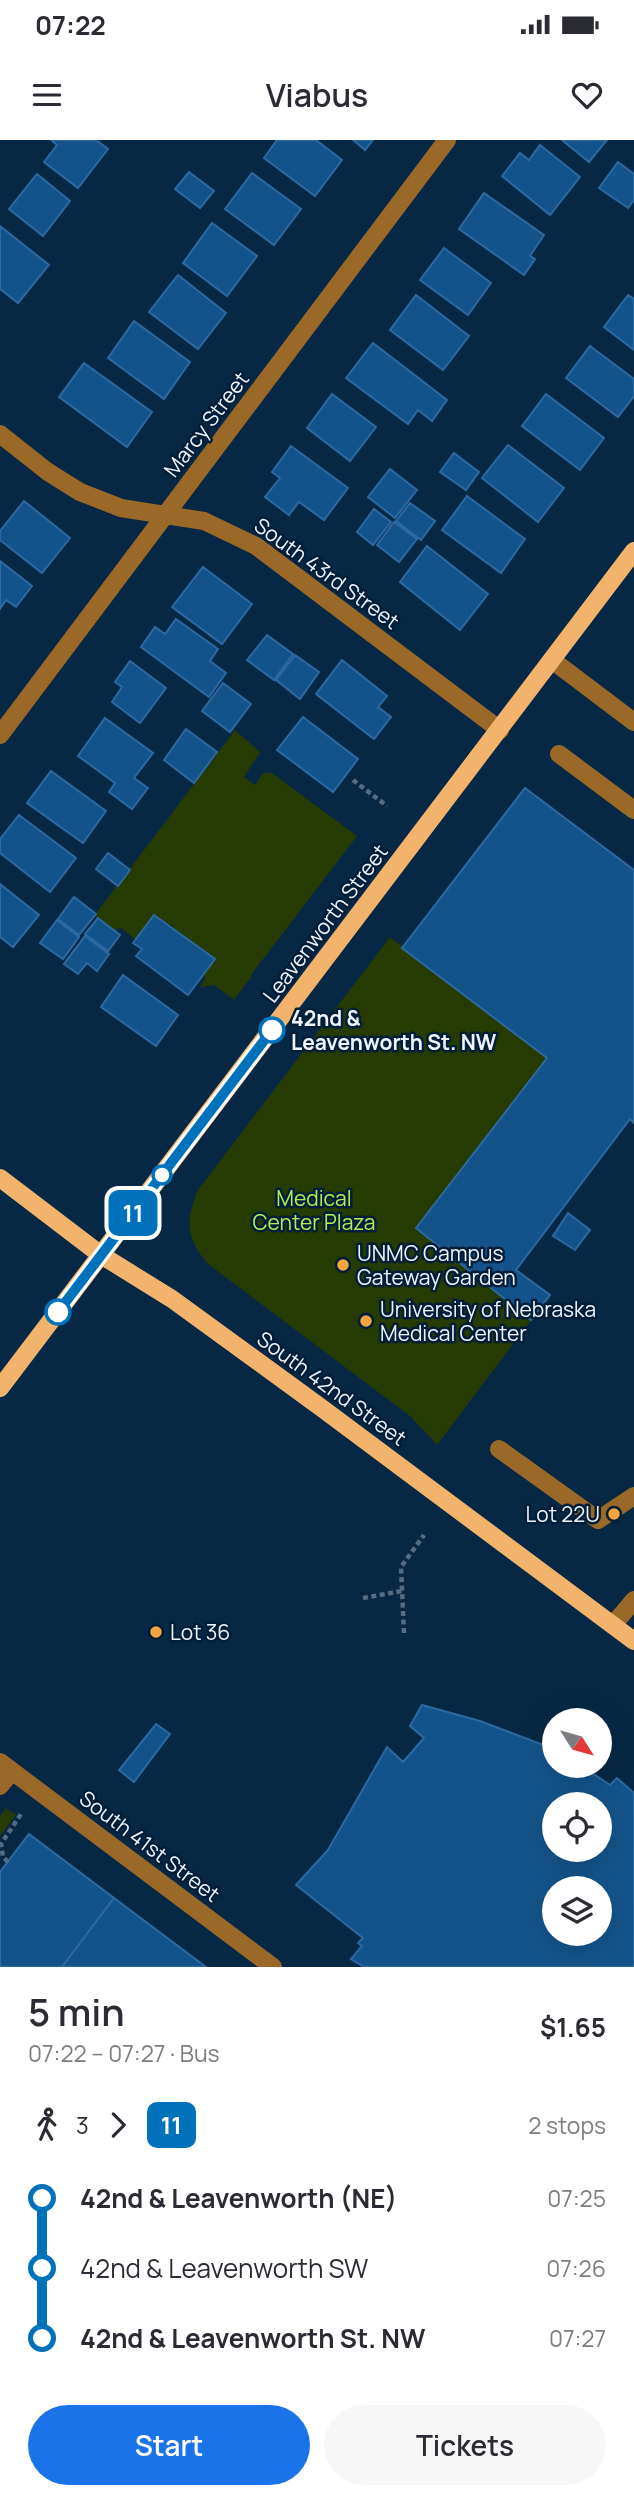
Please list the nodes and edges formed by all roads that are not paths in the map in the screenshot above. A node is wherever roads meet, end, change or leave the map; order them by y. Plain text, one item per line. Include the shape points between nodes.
1 (447, 140) edge
2 (0, 434) edge
3 (166, 516) junction
4 (634, 551) edge
5 (552, 660) junction
6 (634, 722) edge
7 (500, 730) junction
8 (0, 735) edge
9 (559, 754) dead end
10 (634, 810) edge
11 (0, 1178) edge
12 (101, 1255) junction
13 (0, 1388) edge
14 (499, 1449) dead end
15 (634, 1496) edge
16 (634, 1601) edge
17 (613, 1625) junction
18 (634, 1641) edge
19 (6, 1766) edge
20 (0, 1786) edge
21 (273, 1967) edge

1 - 3 street, Marcy Street
2 - 3 street, South 43rd Street via 80,492 121,508
3 - 7 street, South 43rd Street via 204,521 256,546
3 - 8 street, Marcy Street
4 - 5 main road, Leavenworth Street
5 - 6 street
5 - 7 main road, Leavenworth Street
7 - 12 main road, Leavenworth Street
9 - 10 street
11 - 12 main road, South 42nd Street
12 - 13 main road, Leavenworth Street
12 - 17 main road, South 42nd Street via 172,1299
14 - 15 street via 598,1520
16 - 17 street
17 - 18 main road, South 42nd Street
19 - 20 street
19 - 21 street, South 41st Street

